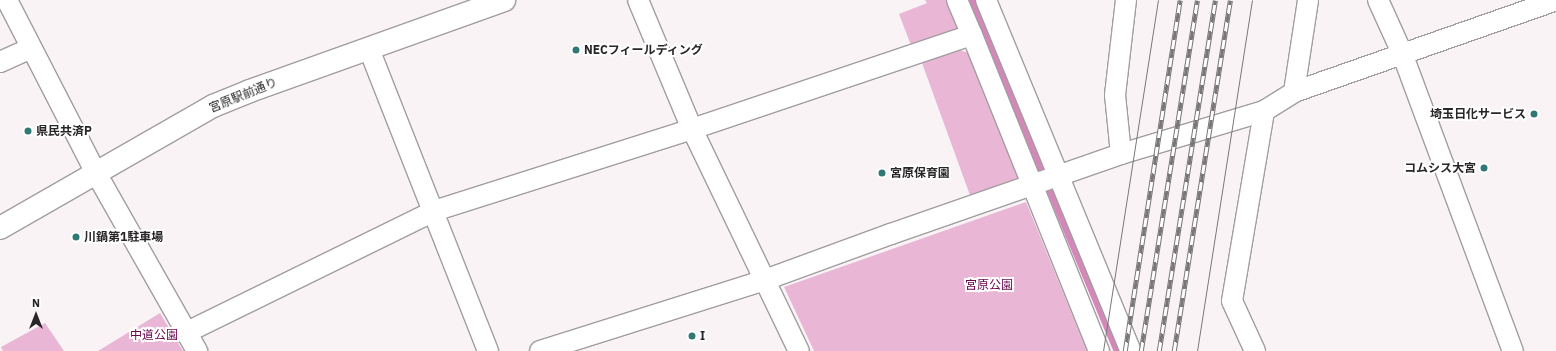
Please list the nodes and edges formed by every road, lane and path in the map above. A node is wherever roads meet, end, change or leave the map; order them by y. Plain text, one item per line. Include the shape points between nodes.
1 (7, 0) edge
2 (504, 0) edge
3 (638, 0) edge
4 (957, 0) edge
5 (986, 0) edge
6 (1126, 0) edge
7 (1308, 0) edge
8 (1378, 0) edge
9 (1556, 0) edge
10 (972, 35) junction
11 (31, 48) junction
12 (369, 49) junction
13 (1402, 53) junction
14 (0, 62) edge
15 (1294, 92) junction
16 (1264, 111) junction
17 (692, 129) junction
18 (1121, 154) junction
19 (96, 173) junction
20 (1056, 177) junction
21 (1034, 185) junction
22 (434, 211) junction
23 (0, 228) edge
24 (765, 280) junction
25 (185, 333) junction
26 (197, 351) edge
27 (488, 351) edge
28 (540, 351) edge
29 (799, 351) edge
30 (1099, 351) edge
31 (1131, 351) edge
32 (1255, 351) edge
33 (1513, 351) edge

1 - 11 street
2 - 12 street, 宮原駅前通り
3 - 17 street
4 - 10 street
5 - 20 street
6 - 18 street via 1115,95
7 - 15 street
8 - 13 street
9 - 13 street
10 - 17 street
10 - 21 street
11 - 14 street
11 - 19 street
12 - 19 street, 宮原駅前通り via 213,106
12 - 22 street
13 - 15 street
13 - 33 street
15 - 16 street
16 - 18 street
16 - 32 street via 1232,301
17 - 22 street
17 - 24 street
18 - 20 street
19 - 23 street, 宮原駅前通り
19 - 25 street
20 - 21 street
20 - 31 street
21 - 24 street
21 - 30 street
22 - 25 street
22 - 27 street
24 - 28 street
24 - 29 street
25 - 26 street

